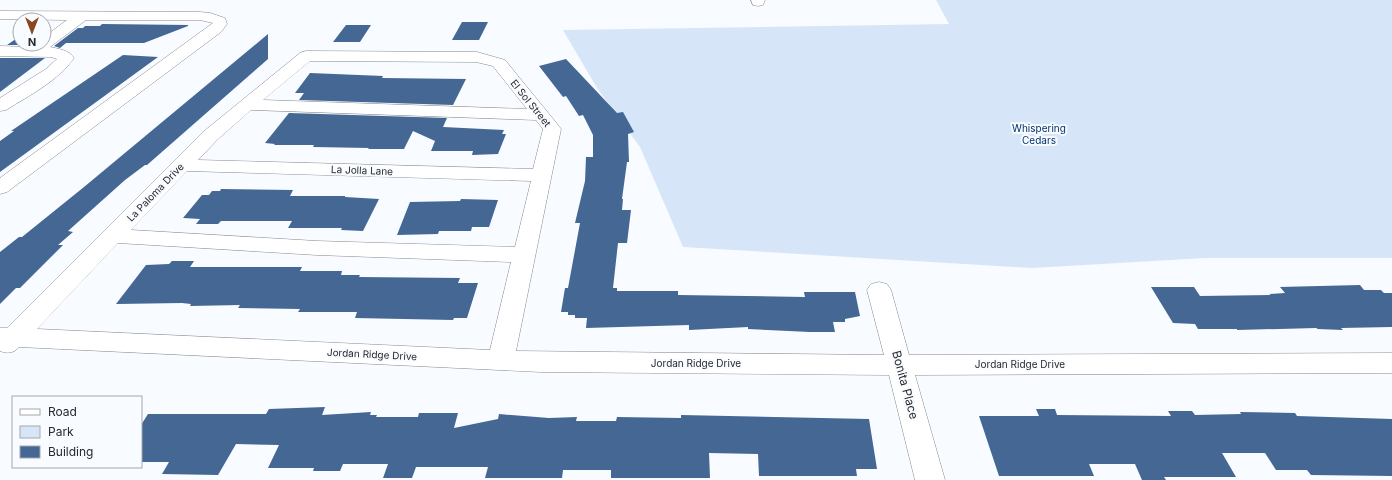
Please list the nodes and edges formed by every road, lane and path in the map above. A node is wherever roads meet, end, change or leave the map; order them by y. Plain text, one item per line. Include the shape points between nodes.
1 (0, 15) edge
2 (83, 15) junction
3 (52, 38) edge
4 (0, 51) edge
5 (12, 51) edge
6 (51, 52) edge
7 (306, 56) joint
8 (247, 105) junction
9 (0, 106) edge
10 (541, 115) junction
11 (182, 165) junction
12 (542, 175) junction
13 (0, 188) edge
14 (113, 236) junction
15 (524, 255) junction
16 (880, 290) dead end
17 (5, 342) edge
18 (501, 360) junction
19 (1392, 363) edge
20 (900, 365) junction
21 (930, 480) edge

1 - 2 street
2 - 3 street
2 - 13 street via 200,16 216,18 220,24 210,34
4 - 5 street
6 - 9 street via 66,58 65,61 52,73
7 - 8 street, La Paloma Drive
7 - 10 street, El Sol Street via 477,57 499,63
8 - 10 street
8 - 11 street, La Paloma Drive via 210,136
10 - 12 street, El Sol Street via 552,129
11 - 12 street, La Jolla Lane
11 - 14 street, La Paloma Drive
12 - 15 street, El Sol Street
14 - 15 street via 317,248
14 - 17 street, La Paloma Drive
15 - 18 street, El Sol Street
16 - 20 street, Bonita Place
17 - 18 street, Jordan Ridge Drive
18 - 20 street, Jordan Ridge Drive
19 - 20 street, Jordan Ridge Drive
20 - 21 street, Bonita Place

